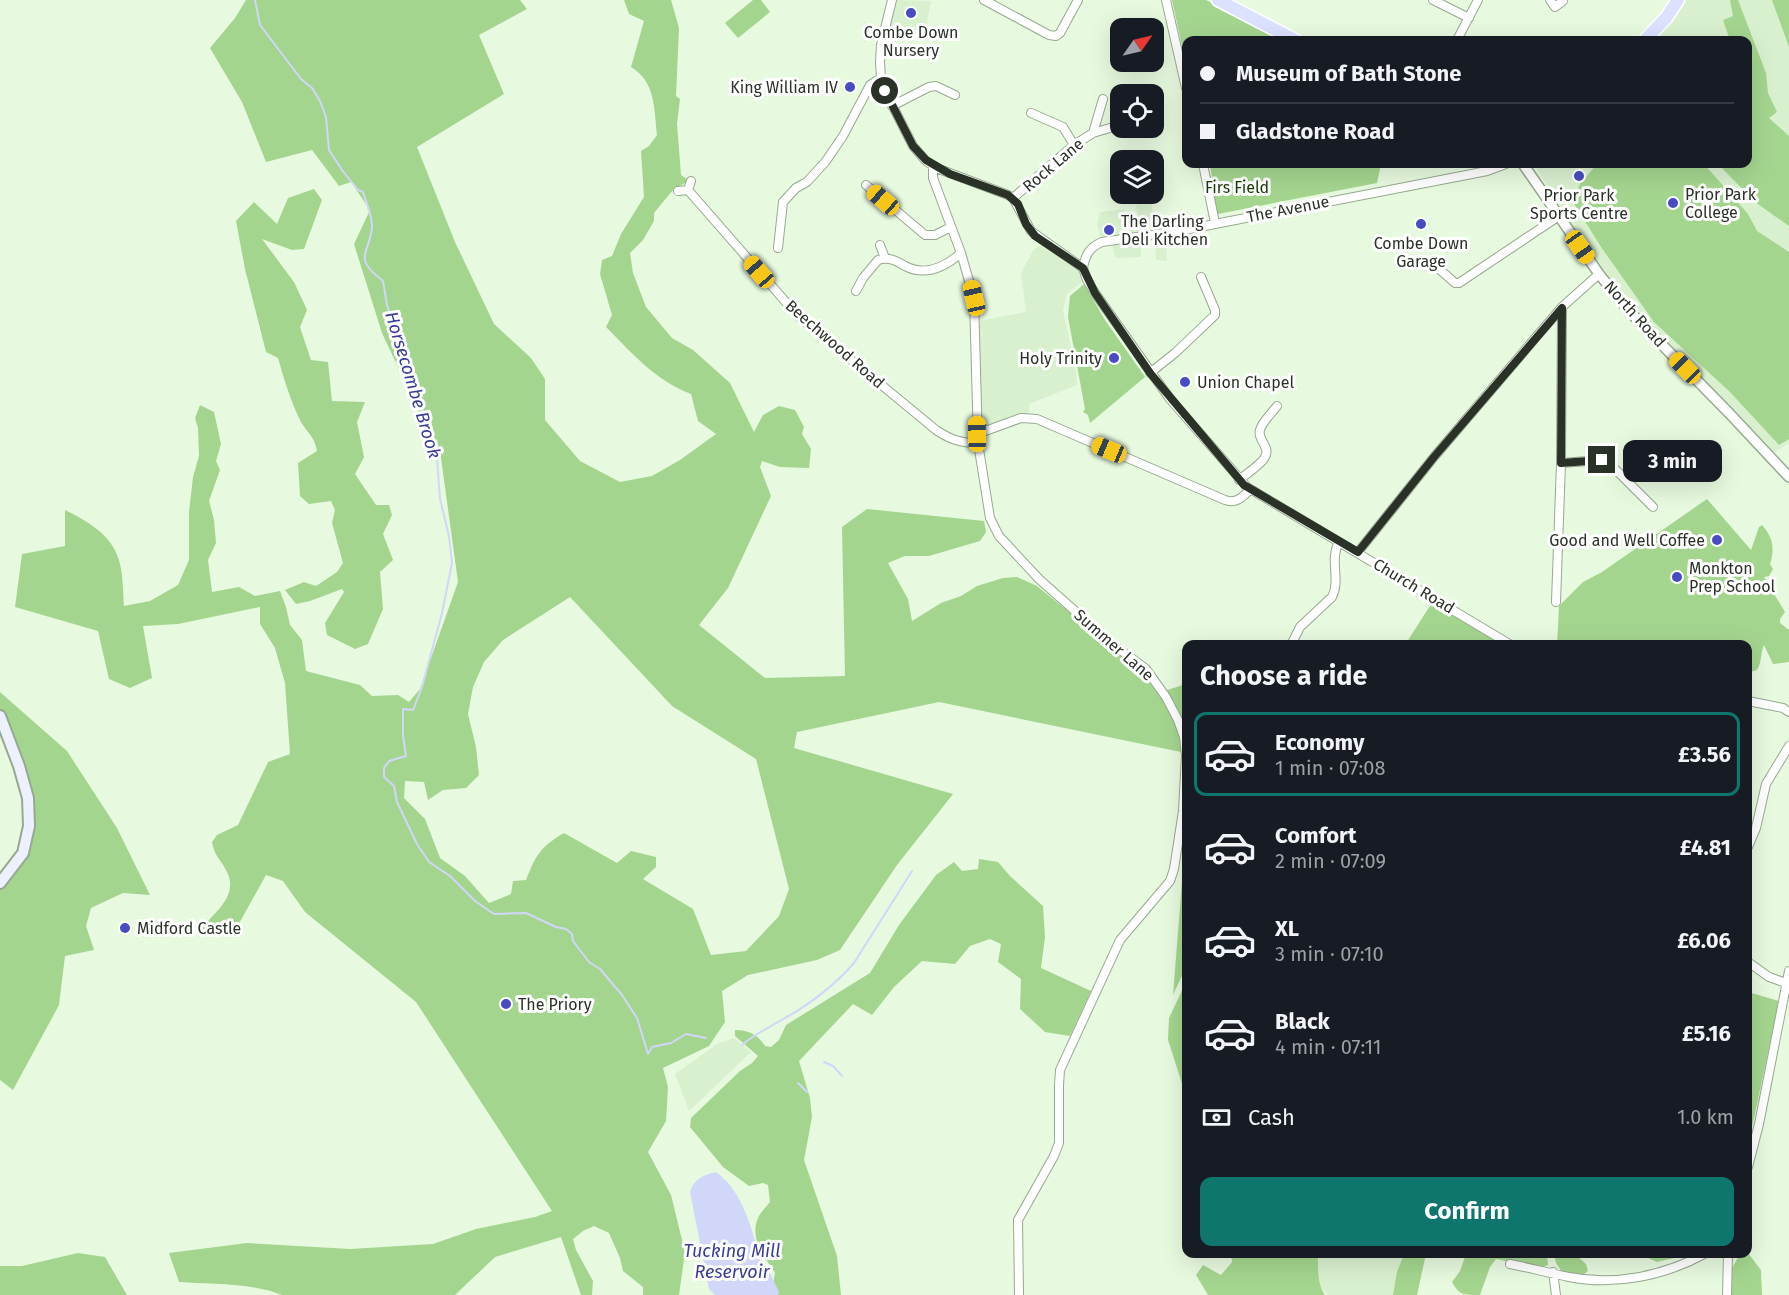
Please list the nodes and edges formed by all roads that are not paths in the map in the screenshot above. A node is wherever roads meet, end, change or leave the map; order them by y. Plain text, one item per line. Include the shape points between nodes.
1 (892, 0) edge
2 (984, 0) edge
3 (1078, 0) edge
4 (1166, 0) edge
5 (1218, 0) edge
6 (1433, 0) edge
7 (1478, 0) edge
8 (1550, 0) edge
9 (1678, 0) edge
10 (1563, 1) edge
11 (1235, 4) edge
12 (1469, 18) junction
13 (1288, 36) edge
14 (1460, 36) edge
15 (1649, 36) edge
16 (1182, 70) edge
17 (881, 78) junction
18 (955, 95) dead end
19 (1103, 99) dead end
20 (892, 106) junction
21 (1031, 113) dead end
22 (1110, 128) edge
23 (1093, 133) junction
24 (1074, 145) junction
25 (933, 166) junction
26 (1204, 168) edge
27 (1495, 168) edge
28 (1526, 168) edge
29 (691, 181) dead end
30 (866, 185) dead end
31 (688, 190) junction
32 (678, 191) dead end
33 (1013, 198) junction
34 (1559, 216) junction
35 (1215, 223) junction
36 (951, 227) junction
37 (880, 245) dead end
38 (778, 248) dead end
39 (961, 253) junction
40 (885, 258) junction
41 (1437, 267) dead end
42 (1083, 268) junction
43 (1599, 274) junction
44 (1201, 277) dead end
45 (856, 291) dead end
46 (1562, 308) junction
47 (1150, 373) junction
48 (1277, 406) dead end
49 (977, 434) junction
50 (978, 443) junction
51 (1561, 463) junction
52 (1789, 477) edge
53 (1239, 480) junction
54 (1250, 490) junction
55 (1653, 507) dead end
56 (1339, 542) junction
57 (1358, 552) junction
58 (1556, 602) dead end
59 (1294, 640) edge
60 (1503, 640) edge
61 (1752, 702) edge
62 (1789, 712) edge
63 (0, 716) edge
64 (1182, 731) edge
65 (1789, 746) edge
66 (1182, 817) edge
67 (1752, 837) edge
68 (0, 883) edge
69 (1752, 965) edge
70 (1789, 971) edge
71 (1786, 982) junction
72 (1752, 1151) edge
73 (1694, 1258) edge
74 (1728, 1258) edge
75 (1510, 1264) dead end
76 (1553, 1272) junction
77 (1019, 1295) edge
78 (1556, 1295) edge
79 (1727, 1295) edge

1 - 17 street via 882,45
2 - 3 street via 1056,36
4 - 16 street
5 - 11 main road
6 - 12 street
7 - 12 street
8 - 10 street via 1555,7
9 - 15 main road
11 - 13 main road
12 - 14 street
17 - 20 street
17 - 38 street via 870,85 820,169 783,202
18 - 20 street via 936,86 929,87
19 - 23 street, Rock Lane
20 - 25 street via 913,146
21 - 24 street via 1063,127
22 - 23 street, Rock Lane
23 - 24 street, Rock Lane
24 - 33 street, Rock Lane
25 - 33 street
25 - 36 street, Summer Lane via 933,178
26 - 35 street
27 - 35 street, The Avenue
28 - 34 street, North Road
29 - 31 street
30 - 36 street via 925,235
31 - 32 street
31 - 50 street, Beechwood Road via 798,316 936,430 951,440
33 - 42 street via 1035,236
34 - 41 street via 1459,283
34 - 43 street, North Road
35 - 42 street, The Avenue via 1102,242 1092,247
36 - 39 street, Summer Lane
37 - 40 street
39 - 40 street via 933,270 910,268
39 - 49 street, Summer Lane via 974,298
40 - 45 street via 872,265
42 - 47 street, Church Road via 1095,293
43 - 46 street
43 - 52 street, North Road via 1640,324
44 - 47 street via 1215,315
46 - 51 street
46 - 57 street
47 - 53 street, Church Road
48 - 53 street via 1260,428 1265,459
49 - 50 street, Summer Lane
49 - 54 street via 1030,417 1225,500 1237,501
50 - 64 street, Summer Lane via 990,518 999,536 1039,579 1146,669
51 - 55 street via 1609,463
51 - 58 street
53 - 54 street, Church Road
54 - 56 street, Church Road
56 - 57 street, Church Road
56 - 59 street via 1334,554 1335,591 1300,627
57 - 60 street, Church Road
61 - 62 street
63 - 68 main road via 28,798 29,826 23,853
65 - 67 street via 1766,784
66 - 77 street, Summer Lane via 1170,880 1120,940 1060,1070 1059,1143 1018,1220
69 - 71 street via 1769,977
70 - 71 street
71 - 72 street
73 - 76 street via 1652,1275 1615,1280 1568,1277
74 - 79 street
75 - 76 street
76 - 78 street

